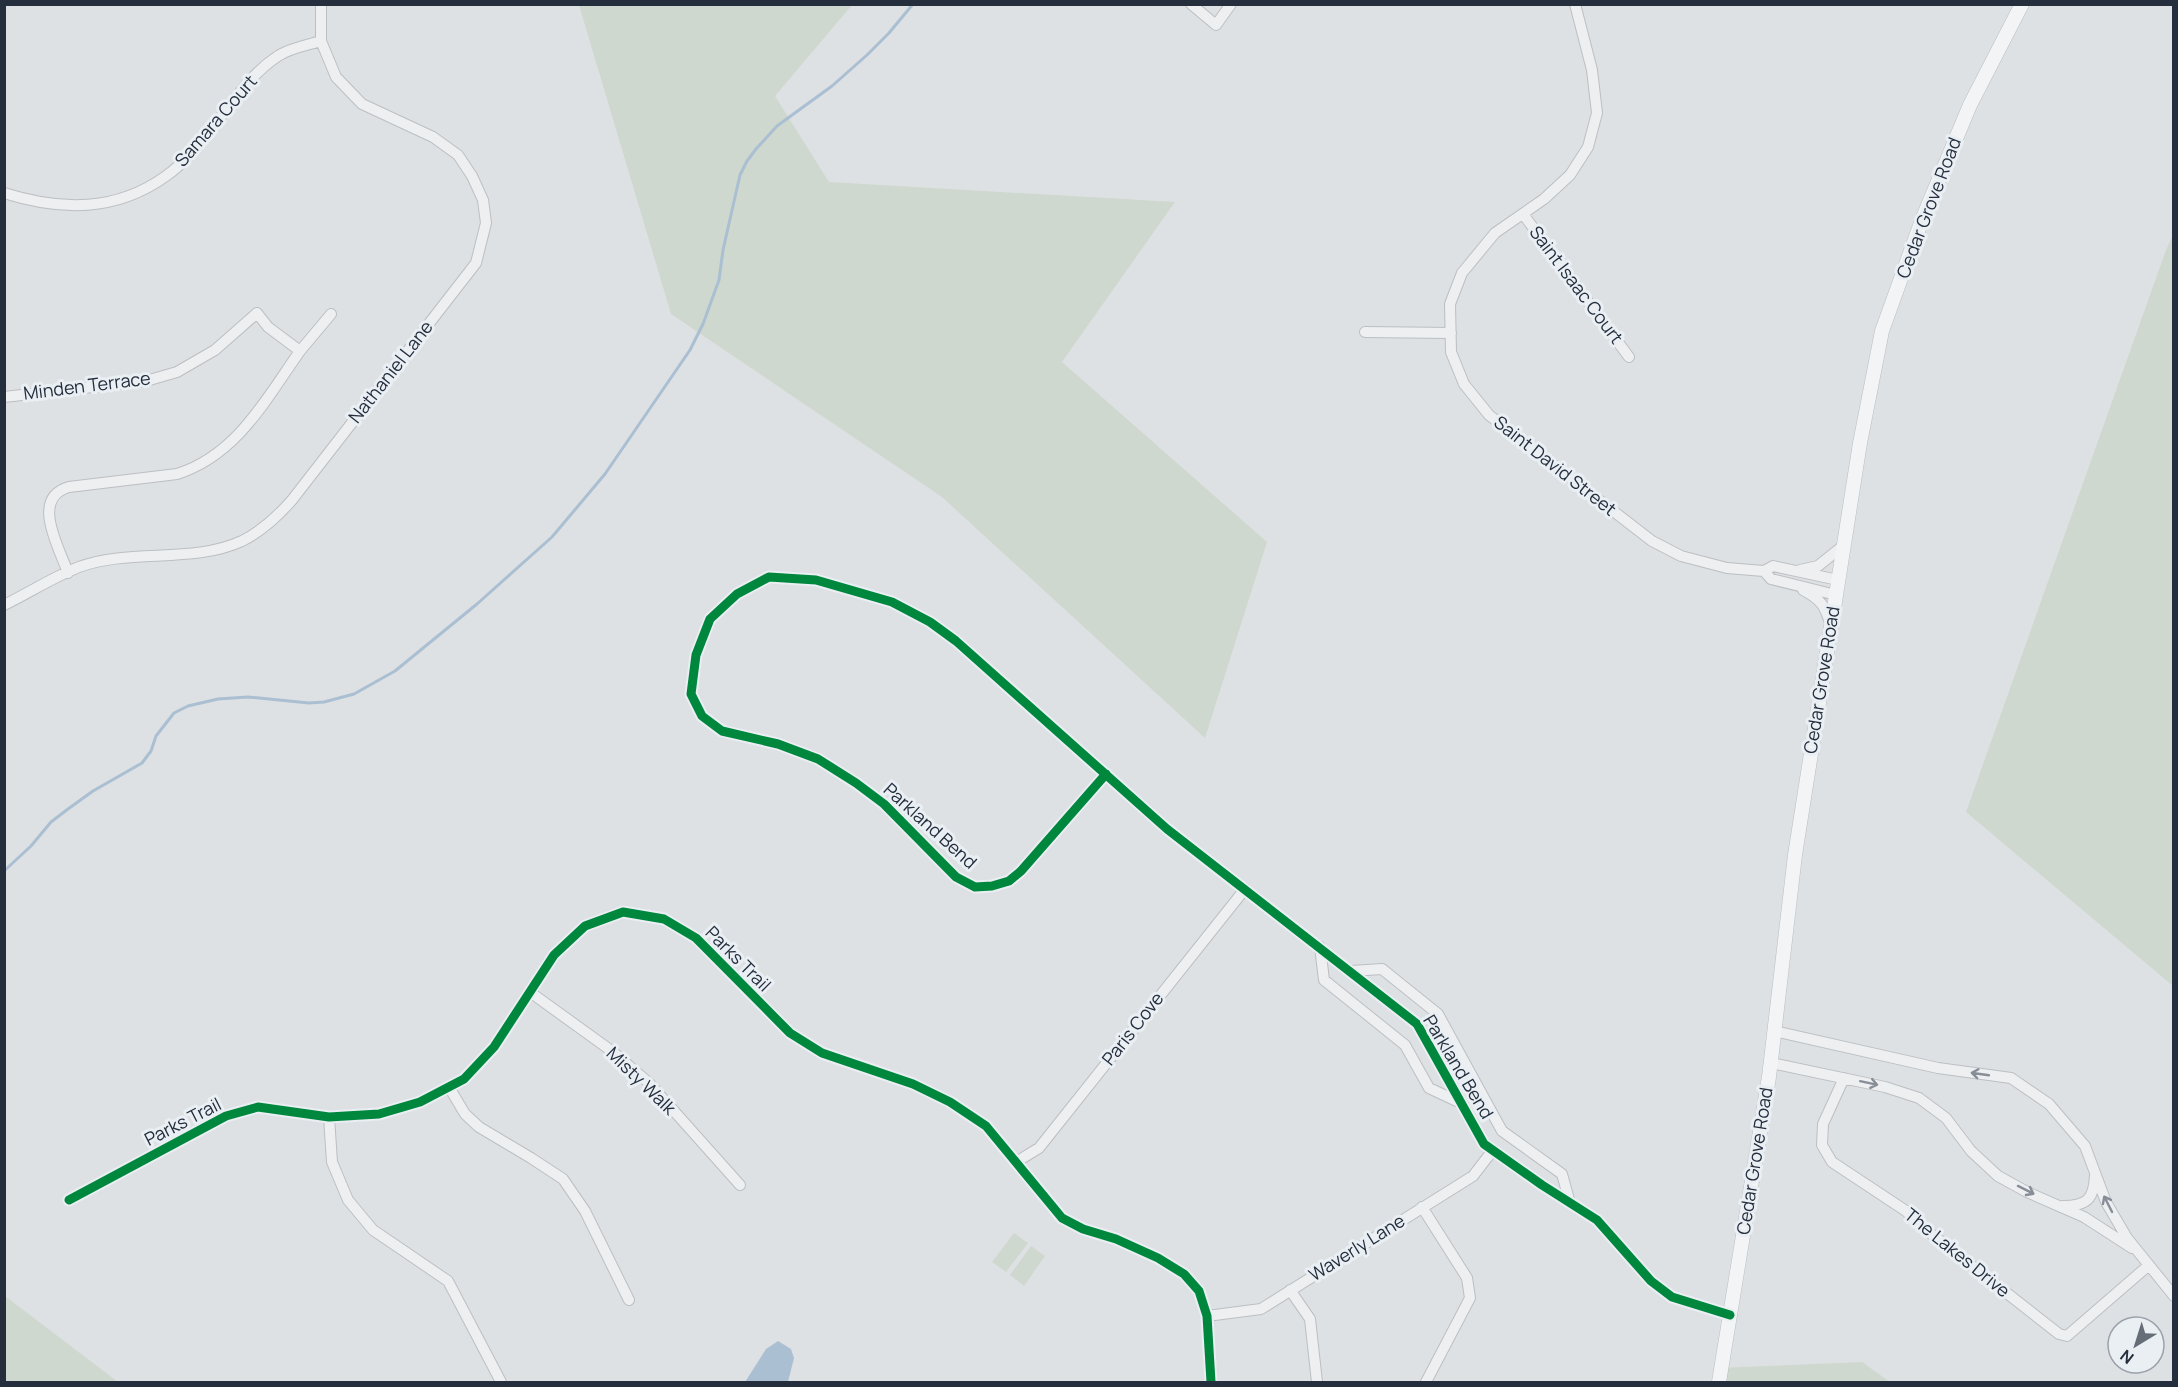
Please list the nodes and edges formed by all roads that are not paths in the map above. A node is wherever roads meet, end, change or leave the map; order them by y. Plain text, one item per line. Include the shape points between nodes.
1 (321, 4) edge
2 (1191, 4) edge
3 (1231, 4) edge
4 (1575, 4) edge
5 (2022, 4) edge
6 (321, 40) junction
7 (4, 193) edge
8 (1523, 214) junction
9 (331, 315) dead end
10 (1365, 332) dead end
11 (1451, 333) junction
12 (300, 351) junction
13 (1629, 357) dead end
14 (4, 397) edge
15 (1843, 546) junction
16 (1764, 571) junction
17 (1796, 571) junction
18 (68, 573) junction
19 (1838, 580) junction
20 (1793, 584) junction
21 (1836, 595) junction
22 (4, 605) edge
23 (1831, 626) junction
24 (1106, 774) junction
25 (1245, 889) junction
26 (1320, 947) junction
27 (1351, 971) junction
28 (530, 992) junction
29 (1774, 1031) junction
30 (1771, 1063) junction
31 (1844, 1078) junction
32 (449, 1087) junction
33 (1463, 1104) junction
34 (329, 1117) junction
35 (1493, 1150) junction
36 (1016, 1162) junction
37 (2095, 1174) junction
38 (740, 1185) dead end
39 (69, 1200) dead end
40 (1570, 1203) junction
41 (2060, 1206) junction
42 (1422, 1207) junction
43 (2139, 1253) junction
44 (2149, 1265) junction
45 (1290, 1290) junction
46 (2174, 1296) edge
47 (629, 1300) dead end
48 (1730, 1315) junction
49 (1207, 1316) junction
50 (501, 1383) edge
51 (1210, 1383) edge
52 (1317, 1383) edge
53 (1426, 1383) edge
54 (1719, 1383) edge

1 - 6 street, Nathaniel Lane
2 - 3 street via 1216,25
4 - 8 street, Saint David Street via 1592,70 1597,113 1588,147 1570,175
5 - 15 main road, Cedar Grove Road via 1970,105 1922,220 1882,332
6 - 7 street, Samara Court via 280,55 256,73 190,154 166,176 135,193 100,205 63,206
6 - 18 street, Nathaniel Lane via 336,76 362,104 433,137 458,155 483,200 486,223 476,263 273,521 243,540 214,551 127,557
8 - 11 street, Saint David Street via 1495,233 1462,273 1450,304
8 - 13 street, Saint Isaac Court
9 - 12 street
10 - 11 street
11 - 16 street, Saint David Street via 1451,351 1464,384 1489,415 1643,534 1681,556 1727,568
12 - 14 street, Minden Terrace via 268,327 257,313 215,350 177,372 147,381
12 - 18 street via 250,423 209,459 177,474 69,487 53,495 48,512
15 - 17 street via 1818,566
15 - 19 main road, Cedar Grove Road
16 - 17 street, Saint David Street via 1773,566
16 - 20 street, Saint David Street via 1771,579
17 - 19 street, Saint David Street
18 - 22 street, Nathaniel Lane
19 - 21 main road, Cedar Grove Road
20 - 21 street, Saint David Street
20 - 23 street via 1820,600
21 - 23 main road, Cedar Grove Road
23 - 29 main road, Cedar Grove Road via 1795,855
24 - 24 street, Parkland Bend via 956,641 930,622 881,598 816,580 769,577 737,594 710,620 696,655 691,694 702,716 722,730 778,744 828,765 884,804 956,877 975,887 1009,881 1021,871
24 - 25 street, Parkland Bend via 1167,829
25 - 26 street, Parkland Bend
25 - 36 street, Paris Cove via 1039,1148
26 - 27 street, Parkland Bend
26 - 33 street, Parkland Bend via 1324,980 1406,1045 1429,1088
27 - 33 street, Parkland Bend via 1417,1024
27 - 40 street, Parkland Bend via 1382,969 1438,1014 1502,1131 1562,1174
28 - 32 street, Parks Trail via 494,1047 464,1079
28 - 36 street, Parks Trail via 554,955 585,926 623,912 664,919 696,938 790,1033 822,1053 950,1101 986,1126
28 - 38 street, Misty Walk via 649,1083
29 - 30 main road, Cedar Grove Road
37 -> 29 street via 2085,1146 2049,1104 2011,1078 1938,1068
30 - 31 street
30 - 48 main road, Cedar Grove Road
31 -> 41 street via 1919,1098 1946,1118 1998,1176
31 - 44 street, The Lakes Drive via 1823,1124 1822,1145 1832,1162 1905,1211 2059,1334 2067,1335
32 - 34 street, Parks Trail via 420,1102 379,1114
32 - 47 street via 465,1114 479,1127 562,1179 585,1211
33 - 35 street, Parkland Bend via 1484,1144
34 - 39 street, Parks Trail via 258,1107 226,1116
34 - 50 street via 332,1162 348,1200 373,1230 448,1281
35 - 40 street, Parkland Bend
35 - 42 street, Waverly Lane via 1473,1176
36 - 49 street, Parks Trail via 1062,1218 1158,1257 1184,1274 1198,1291
37 - 41 street via 2089,1199 2078,1206
43 -> 37 street via 2106,1202
40 - 48 street, Parkland Bend via 1597,1220 1651,1281 1672,1297
41 - 43 street
42 - 45 street, Waverly Lane
42 - 53 street via 1467,1278 1470,1298
43 - 44 street
44 - 46 street
45 - 49 street, Waverly Lane via 1261,1309
45 - 52 street via 1310,1319
48 - 54 main road, Cedar Grove Road
49 - 51 street, Parks Trail

